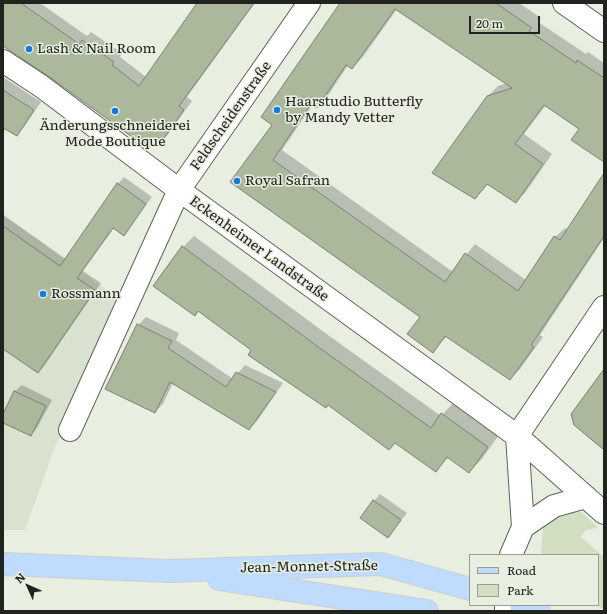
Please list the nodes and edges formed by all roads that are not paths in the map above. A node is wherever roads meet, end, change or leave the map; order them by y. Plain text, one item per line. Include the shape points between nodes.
1 (309, 3) edge
2 (564, 3) edge
3 (604, 31) edge
4 (3, 61) edge
5 (179, 190) junction
6 (604, 306) edge
7 (70, 430) dead end
8 (516, 436) junction
9 (586, 497) junction
10 (604, 512) edge
11 (523, 527) junction
12 (511, 554) edge
13 (3, 564) edge
14 (169, 571) junction
15 (469, 589) edge
16 (524, 606) edge
17 (427, 611) edge
18 (539, 611) edge

1 - 5 street, Feldscheidenstraße
2 - 3 street
4 - 5 street, Eckenheimer Landstraße via 41,86
5 - 7 street, Feldscheidenstraße
5 - 8 street, Eckenheimer Landstraße
6 - 8 street
8 - 9 street, Eckenheimer Landstraße
8 - 11 street
9 - 10 street, Eckenheimer Landstraße
9 - 11 street via 554,506
11 - 12 street
13 - 14 main road, Jean-Monnet-Straße
14 - 15 main road, Jean-Monnet-Straße via 381,564
14 - 17 main road, Jean-Monnet-Straße
16 - 18 main road

